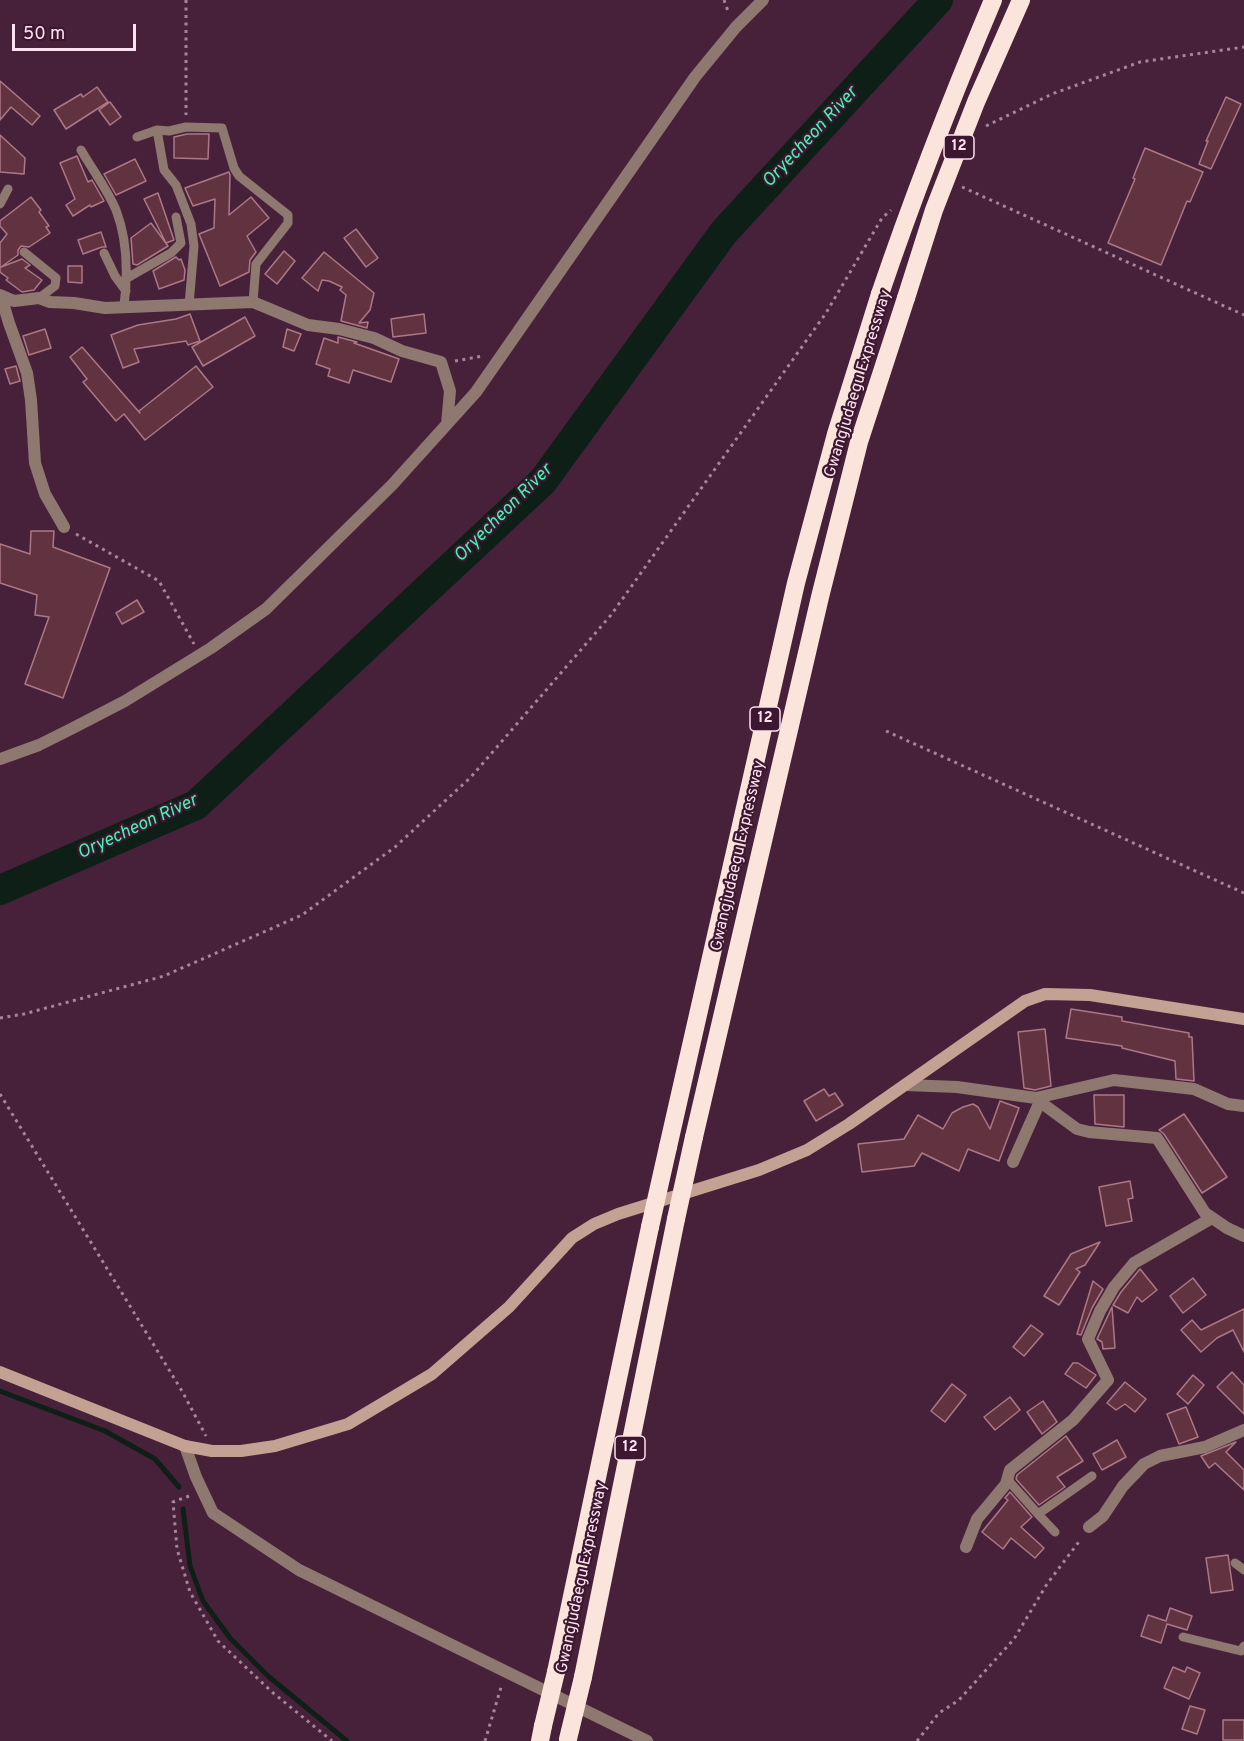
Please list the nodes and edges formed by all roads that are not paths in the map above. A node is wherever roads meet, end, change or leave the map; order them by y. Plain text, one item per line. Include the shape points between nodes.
1 (763, 0) edge
2 (993, 0) edge
3 (1021, 0) edge
4 (157, 130) junction
5 (137, 137) dead end
6 (81, 150) dead end
7 (8, 189) dead end
8 (0, 204) edge
9 (176, 217) dead end
10 (24, 252) dead end
11 (104, 252) dead end
12 (127, 278) junction
13 (126, 291) junction
14 (0, 295) edge
15 (39, 298) junction
16 (253, 302) junction
17 (189, 304) junction
18 (124, 306) junction
19 (447, 424) junction
20 (64, 528) road end
21 (0, 759) edge
22 (1244, 1019) edge
23 (906, 1084) junction
24 (1042, 1097) junction
25 (1244, 1106) edge
26 (1013, 1162) dead end
27 (1212, 1218) junction
28 (1244, 1236) edge
29 (0, 1372) edge
30 (1244, 1430) edge
31 (185, 1446) junction
32 (1092, 1476) dead end
33 (1008, 1479) junction
34 (1038, 1514) junction
35 (1089, 1527) road end
36 (1055, 1532) dead end
37 (966, 1548) dead end
38 (1235, 1563) dead end
39 (1244, 1570) edge
40 (1184, 1637) dead end
41 (1244, 1646) edge
42 (541, 1733) edge
43 (567, 1740) edge
44 (647, 1741) edge

1 - 19 street via 695,77 509,346
2 - 42 highway, Gwangjudaegu Expressway / 12, bridge via 911,202 836,434 796,582
3 - 43 highway, Gwangjudaegu Expressway / 12, bridge via 939,200 859,442 819,597 694,1137
4 - 5 lane
4 - 16 lane via 222,128 239,176 288,214 288,223 256,264
4 - 17 lane via 164,170 176,184 192,224
6 - 12 lane via 115,209 124,236
7 - 8 lane
9 - 12 lane via 181,243
10 - 15 lane via 56,278 55,286
11 - 13 lane
12 - 13 lane
13 - 18 lane
14 - 15 street via 14,301
14 - 20 street via 27,372 35,463 45,494
15 - 18 street via 105,308
16 - 17 street
16 - 19 street via 308,326 374,338 441,362 450,391
17 - 18 street
19 - 21 street via 392,485 266,609 201,655 125,701 39,745
22 - 23 street via 1090,994 1045,994 1025,1001
23 - 24 street
23 - 31 street via 849,1124 787,1159 594,1224 572,1238 509,1307 432,1374 348,1424 274,1446 241,1451
24 - 25 street via 1114,1080 1194,1089 1228,1104
24 - 26 street
24 - 27 street via 1043,1104 1077,1129 1157,1138
27 - 28 street
27 - 33 street via 1134,1263 1114,1287 1089,1339 1108,1380 1073,1420 1010,1470
29 - 31 street
30 - 35 street via 1205,1447 1160,1456 1144,1464 1103,1516
31 - 44 street via 213,1513 299,1570
32 - 34 lane
33 - 34 lane
33 - 37 street via 977,1519
34 - 36 lane
38 - 39 lane
40 - 41 lane via 1241,1651

